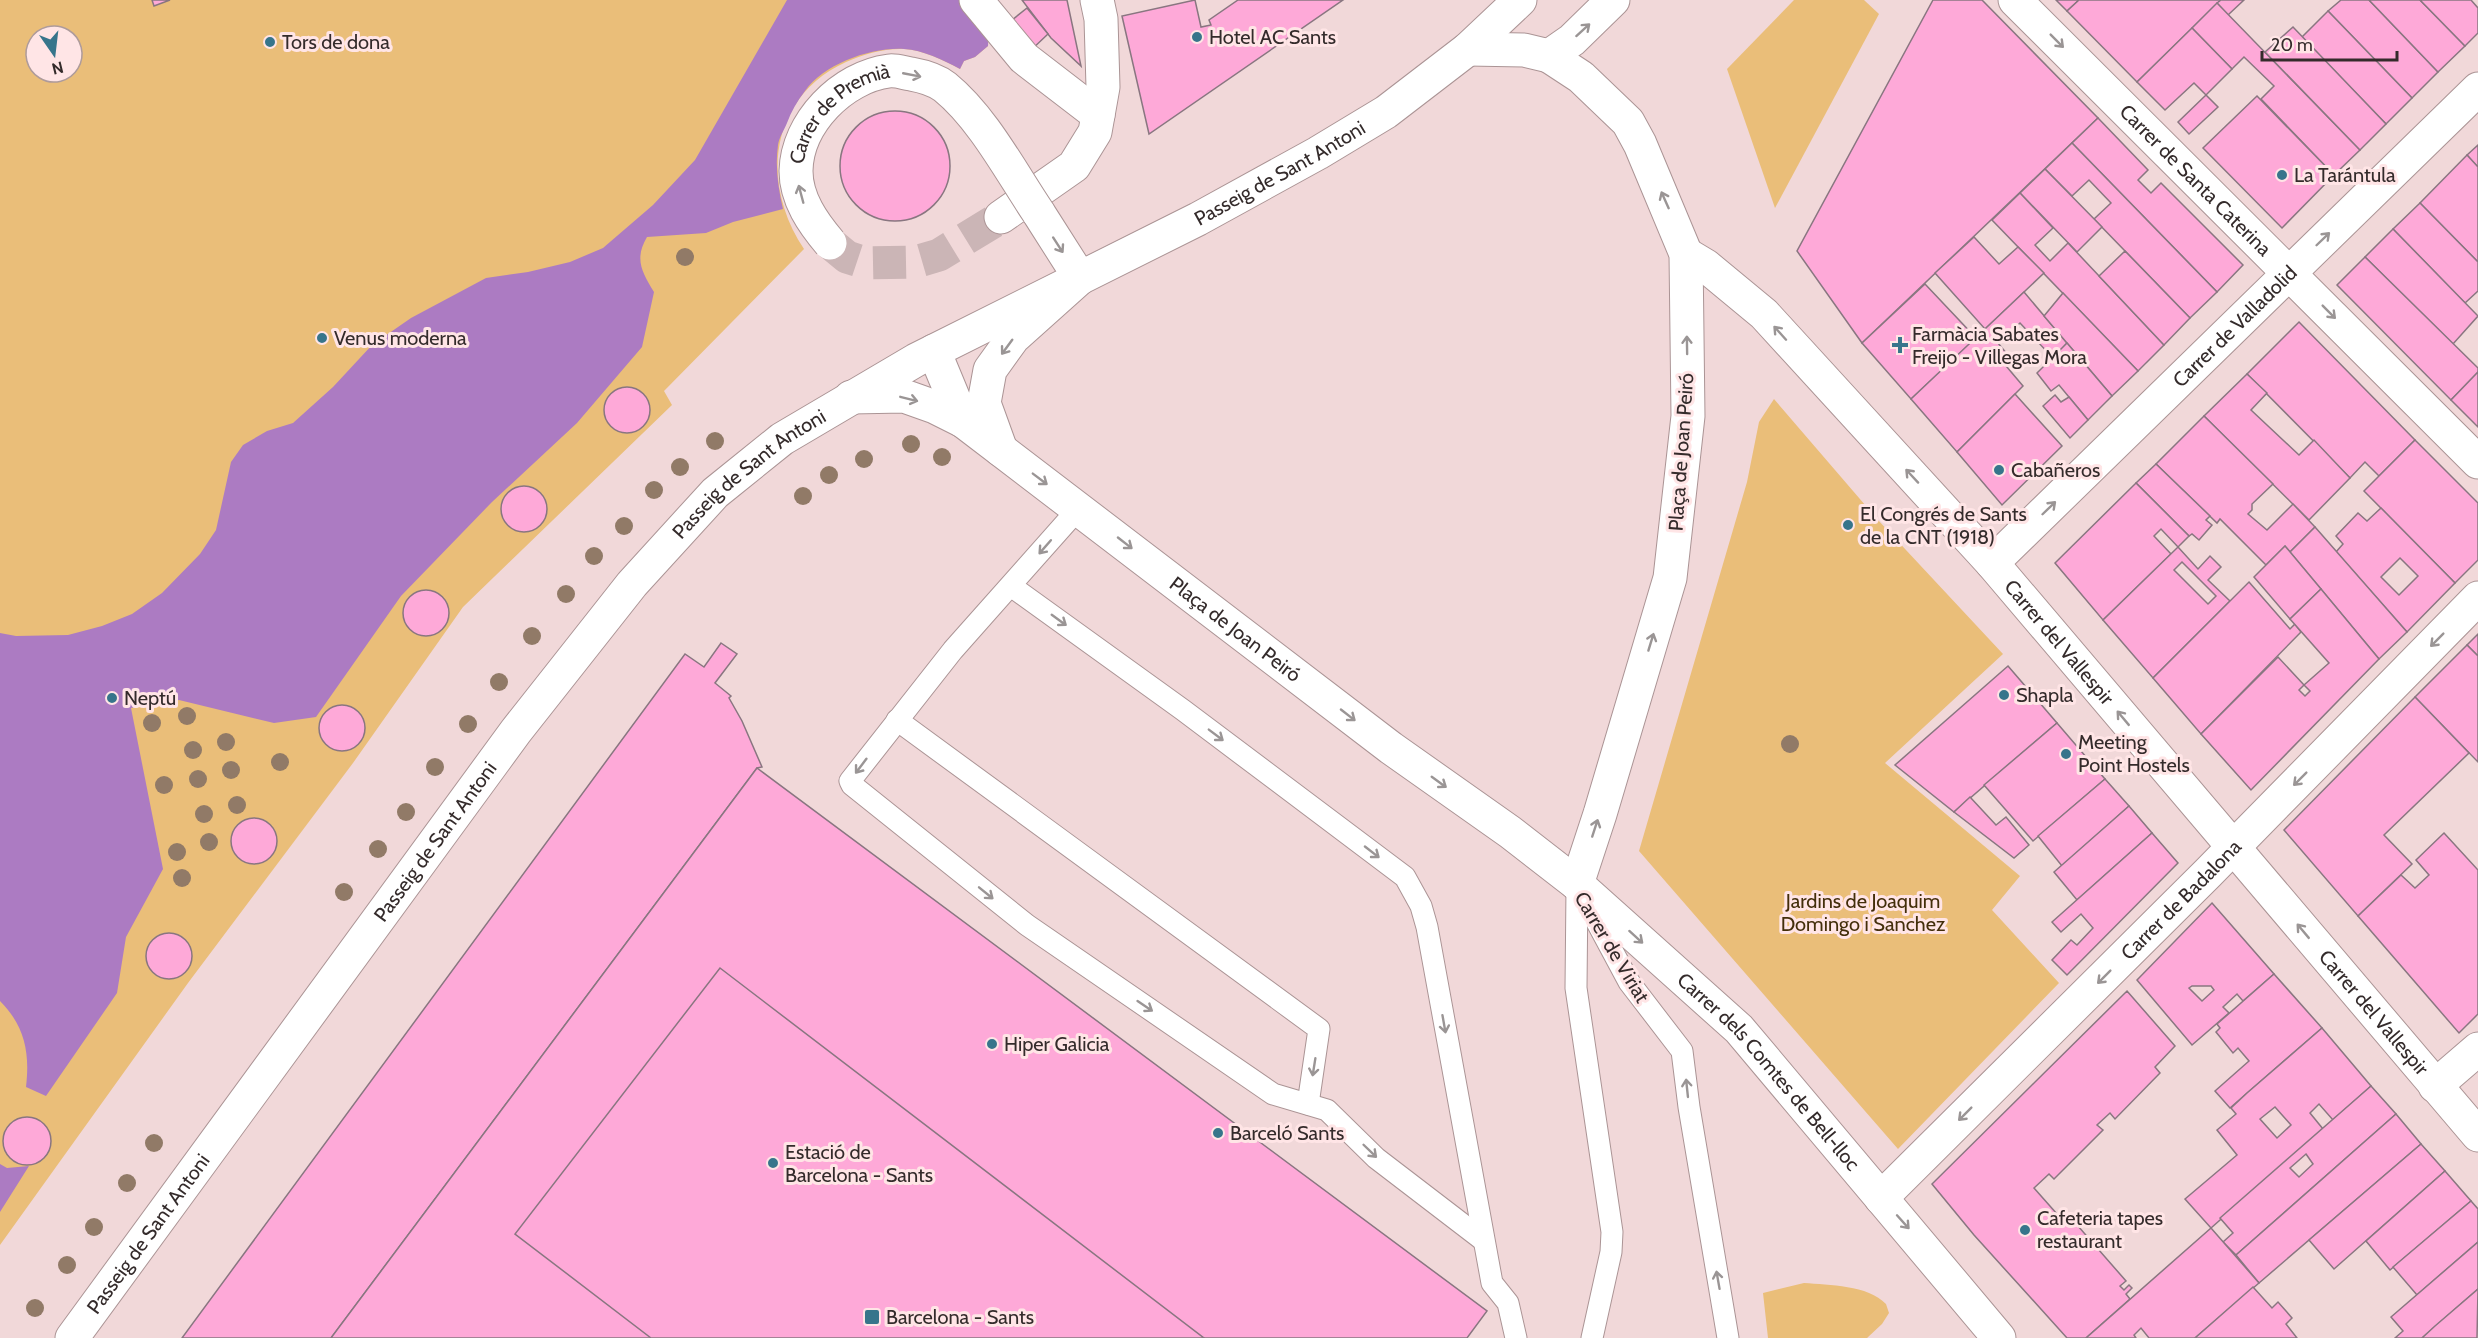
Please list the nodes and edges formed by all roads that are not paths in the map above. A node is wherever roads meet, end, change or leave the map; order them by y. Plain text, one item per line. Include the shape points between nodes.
1 (976, 0) edge
2 (1097, 0) edge
3 (1520, 0) edge
4 (1613, 0) edge
5 (2015, 0) edge
6 (1468, 49) junction
7 (1549, 56) junction
8 (2478, 89) edge
9 (1098, 115) junction
10 (1043, 198) junction
11 (1001, 217) tunnel mouth
12 (830, 243) tunnel mouth
13 (1686, 254) junction
14 (2288, 272) junction
15 (1080, 278) junction
16 (934, 351) junction
17 (851, 397) junction
18 (963, 421) junction
19 (1001, 450) junction
20 (2478, 462) edge
21 (1079, 508) junction
22 (1992, 563) junction
23 (1011, 586) junction
24 (2478, 598) edge
25 (897, 720) junction
26 (1510, 832) joint
27 (2233, 847) junction
28 (1577, 884) junction
29 (2478, 1049) edge
30 (2435, 1086) junction
31 (1308, 1104) junction
32 (2478, 1135) edge
33 (1881, 1198) junction
34 (1483, 1240) junction
35 (72, 1338) edge
36 (1516, 1338) edge
37 (1592, 1338) edge
38 (1728, 1338) edge
39 (1999, 1338) edge

1 - 9 street via 1024,58
2 - 9 street via 1103,87
3 - 6 street, Passeig de Sant Antoni
7 -> 4 street via 1572,40
5 -> 14 street, Carrer de Santa Caterina
6 - 7 street via 1524,50
6 - 15 street, Passeig de Sant Antoni via 1386,112 1318,153
13 -> 7 street, Plaça de Joan Peiró via 1628,122 1581,77
14 -> 8 street, Carrer de Valladolid
9 - 10 street via 1095,132 1074,166
10 - 11 street
12 -> 10 street, Carrer de Premià, bridge via 816,227 801,198 796,171 801,144 812,120 834,97 862,78 891,71 920,76 944,86
10 -> 15 street, Carrer de Premià
22 -> 13 street, Carrer del Vallespir via 1764,314
28 -> 13 street, Plaça de Joan Peiró via 1670,578 1688,416
14 -> 20 street, Carrer de Santa Caterina
22 -> 14 street, Carrer de Valladolid
15 - 16 street, Passeig de Sant Antoni
15 -> 19 street, Passeig de Sant Antoni via 1013,338 990,370 984,403
16 - 17 street, Passeig de Sant Antoni
16 - 18 street
17 -> 18 street via 904,396
17 - 35 street, Passeig de Sant Antoni via 782,439 715,493 632,584 516,731
18 - 19 street
19 -> 21 street
21 -> 23 lane
21 -> 26 street, Plaça de Joan Peiró via 1392,748
27 -> 22 street, Carrer del Vallespir
23 - 25 lane
23 -> 34 lane via 1405,877 1427,927
24 -> 27 street, Carrer de Badalona
25 -> 31 lane via 1319,1029
25 -> 31 lane via 850,780 860,792 1027,925 1272,1094
26 - 28 street, Carrer dels Comtes de Bell-lloc
30 -> 27 street, Carrer del Vallespir
27 -> 33 street, Carrer de Badalona
28 -> 33 street, Carrer dels Comtes de Bell-lloc via 1739,1029
28 - 37 lane, Carrer de Viriat via 1576,988 1612,1232
38 -> 28 lane, Carrer de Viriat via 1682,1051 1629,982
29 - 30 street
30 - 32 street, Carrer del Vallespir
31 -> 34 lane via 1327,1110 1376,1158
33 -> 39 street, Carrer dels Comtes de Bell-lloc
34 - 36 lane via 1492,1283 1508,1303

